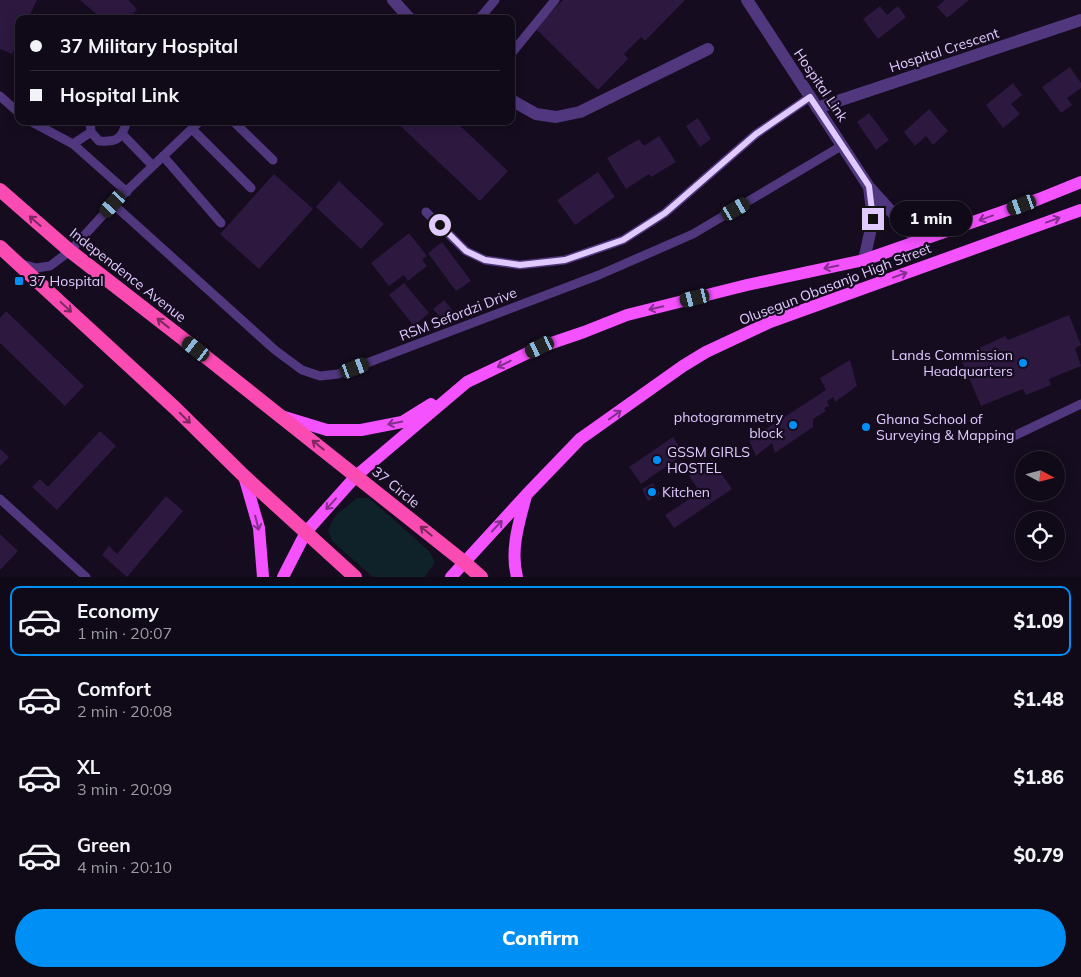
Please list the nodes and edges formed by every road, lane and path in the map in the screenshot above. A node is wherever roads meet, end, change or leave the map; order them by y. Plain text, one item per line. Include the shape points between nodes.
1 (393, 0) edge
2 (496, 0) edge
3 (555, 0) edge
4 (747, 0) edge
5 (406, 15) edge
6 (483, 15) edge
7 (1081, 20) edge
8 (515, 49) edge
9 (708, 49) dead end
10 (0, 96) edge
11 (810, 97) junction
12 (515, 102) edge
13 (817, 108) junction
14 (15, 109) edge
15 (37, 125) edge
16 (90, 125) edge
17 (126, 125) edge
18 (196, 125) edge
19 (237, 125) edge
20 (192, 129) junction
21 (91, 132) junction
22 (122, 135) junction
23 (73, 144) junction
24 (843, 145) junction
25 (163, 156) junction
26 (274, 160) dead end
27 (153, 166) junction
28 (1081, 182) edge
29 (869, 186) junction
30 (250, 188) dead end
31 (0, 190) edge
32 (127, 192) junction
33 (113, 204) junction
34 (1081, 210) edge
35 (426, 212) dead end
36 (221, 223) dead end
37 (919, 242) junction
38 (0, 247) edge
39 (70, 252) junction
40 (864, 260) junction
41 (17, 263) junction
42 (467, 382) junction
43 (1081, 404) edge
44 (281, 416) junction
45 (1012, 437) dead end
46 (244, 476) junction
47 (356, 476) junction
48 (527, 494) junction
49 (0, 498) edge
50 (306, 532) junction
51 (464, 562) junction
52 (86, 577) edge
53 (262, 577) edge
54 (283, 577) edge
55 (355, 577) edge
56 (451, 577) edge
57 (481, 577) edge
58 (517, 577) edge

1 - 5 street
2 - 6 lane
3 - 8 lane
4 - 11 street, Hospital Link
7 - 13 street, Hospital Crescent
9 - 12 street via 580,112 556,117 536,114
10 - 14 lane
11 - 13 street, Hospital Link
11 - 35 lane via 756,134 665,213 623,240 565,260 520,265 485,260 466,251
13 - 24 street, Hospital Link
15 - 23 lane
16 - 21 lane
17 - 22 lane
18 - 20 lane
19 - 26 lane
20 - 25 lane
20 - 30 lane
21 - 22 lane via 99,140 112,142
21 - 23 lane
22 - 27 lane
23 - 32 lane
24 - 29 street, Hospital Link
24 - 33 lane, RSM Sefordzi Drive via 676,242 599,275 363,365 338,374 320,376 302,370 275,350
25 - 27 lane
25 - 36 lane
27 - 32 lane
28 -> 37 main road, Olusegun Obasanjo High Street
29 - 37 street, Hospital Link
29 - 40 street, Hospital Link via 873,219
39 -> 31 highway, Independence Avenue
32 - 33 lane
33 - 39 lane
48 -> 34 main road, Olusegun Obasanjo High Street via 580,439 706,352 770,322
37 - 40 main road, Olusegun Obasanjo High Street
38 - 41 highway
39 - 41 lane via 43,268
44 -> 39 highway, Independence Avenue
40 -> 42 main road, Olusegun Obasanjo High Street via 627,315 540,347
41 -> 46 highway
42 -> 44 main road via 402,422 361,430 327,430
42 - 47 main road, Olusegun Obasanjo High Street
43 - 45 lane
47 -> 44 highway, Independence Avenue
46 - 50 highway
46 -> 53 main road via 259,528
47 -> 50 main road, 37 Circle
51 -> 47 highway, 37 Circle
51 -> 48 main road, Olusegun Obasanjo High Street
48 - 58 main road via 516,535
49 - 52 lane
50 - 54 main road, 37 Circle
50 - 55 highway
51 - 56 main road
51 - 57 highway, 37 Circle

